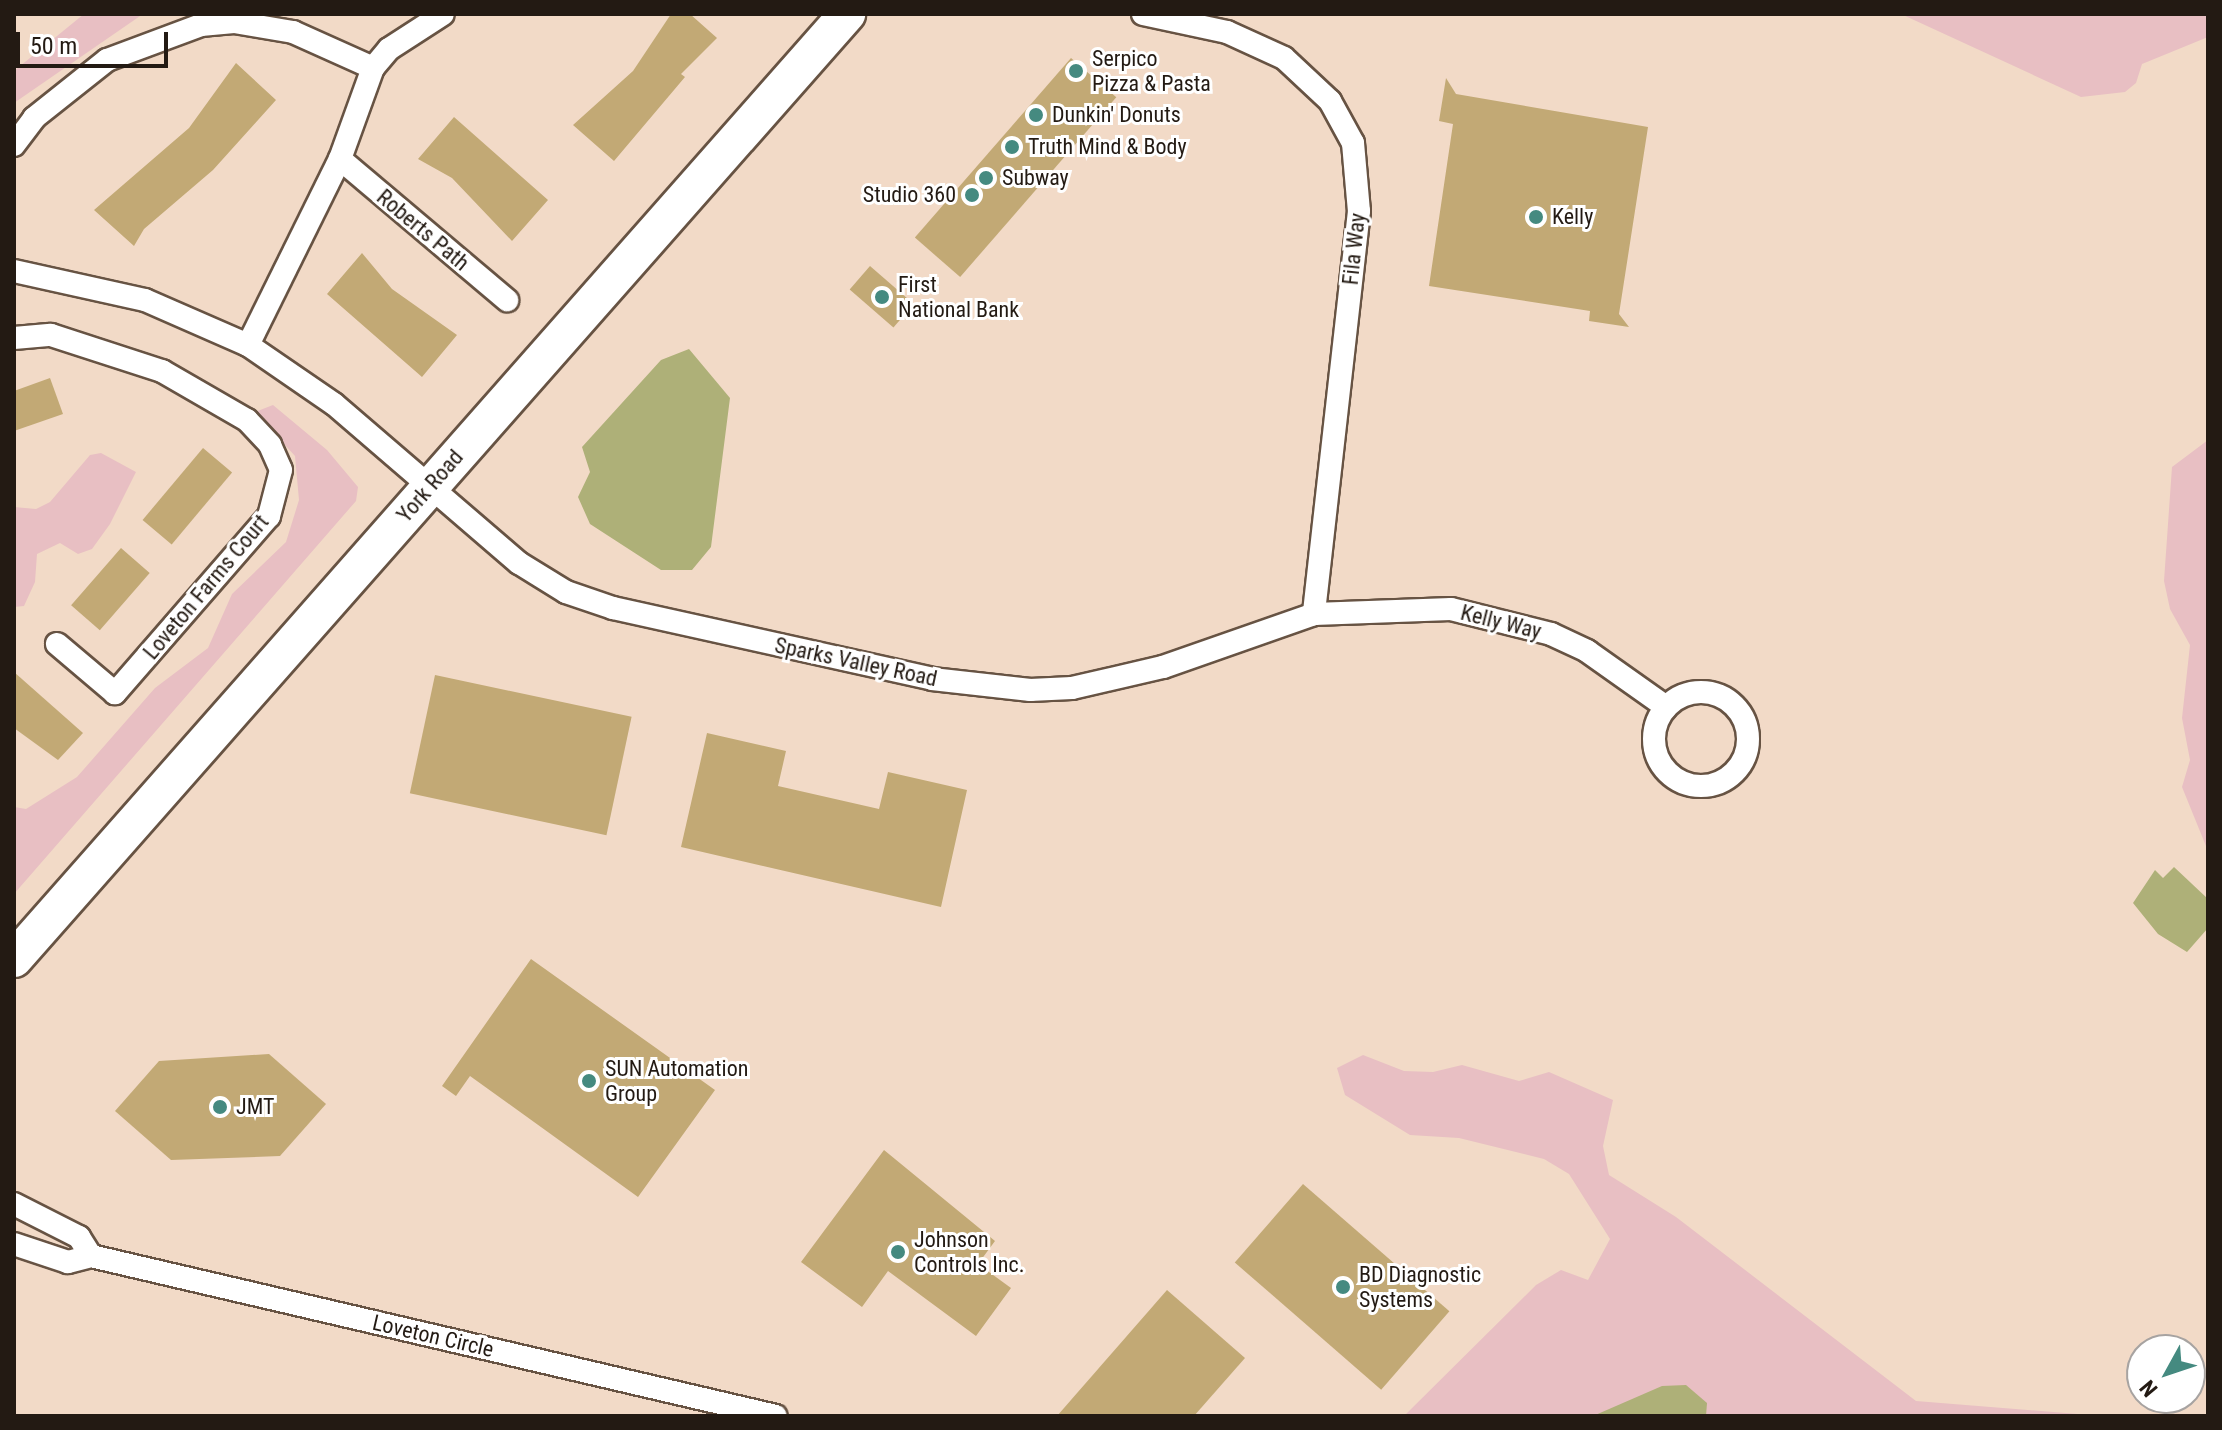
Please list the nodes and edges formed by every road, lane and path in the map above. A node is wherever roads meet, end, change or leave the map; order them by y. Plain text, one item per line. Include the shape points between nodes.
1 (443, 14) edge
2 (847, 14) edge
3 (1143, 14) edge
4 (373, 68) junction
5 (14, 145) edge
6 (340, 159) junction
7 (14, 271) edge
8 (507, 300) dead end
9 (14, 338) edge
10 (248, 345) junction
11 (428, 488) junction
12 (1314, 614) junction
13 (57, 644) dead end
14 (1666, 707) junction
15 (14, 959) edge
16 (14, 1204) edge
17 (14, 1244) edge
18 (91, 1256) junction
19 (776, 1416) edge

1 - 4 street via 389,49
2 - 11 main road, York Road
3 - 12 street, Fila Way via 1227,32 1284,58 1330,101 1353,143 1359,211
4 - 5 street via 293,32 234,22 201,25 107,60 34,118
4 - 6 street
6 - 8 street, Roberts Path
6 - 10 street
7 - 10 street, Sparks Valley Road via 145,300
9 - 13 street, Loveton Farms Court via 51,335 162,371 247,420 270,445 281,470 269,516 115,693
10 - 11 street, Sparks Valley Road via 334,404
11 - 12 street, Sparks Valley Road via 519,563 590,601 981,687 1072,688 1121,678
11 - 15 main road, York Road
12 - 14 street, Kelly Way via 1406,606 1500,619 1587,651
14 - 14 street via 1654,737 1656,753 1675,779 1707,786 1735,772 1748,746 1733,705 1707,693 1678,698
16 - 18 street via 79,1237
17 - 18 street, Loveton Circle via 68,1262
18 - 19 street, Loveton Circle

